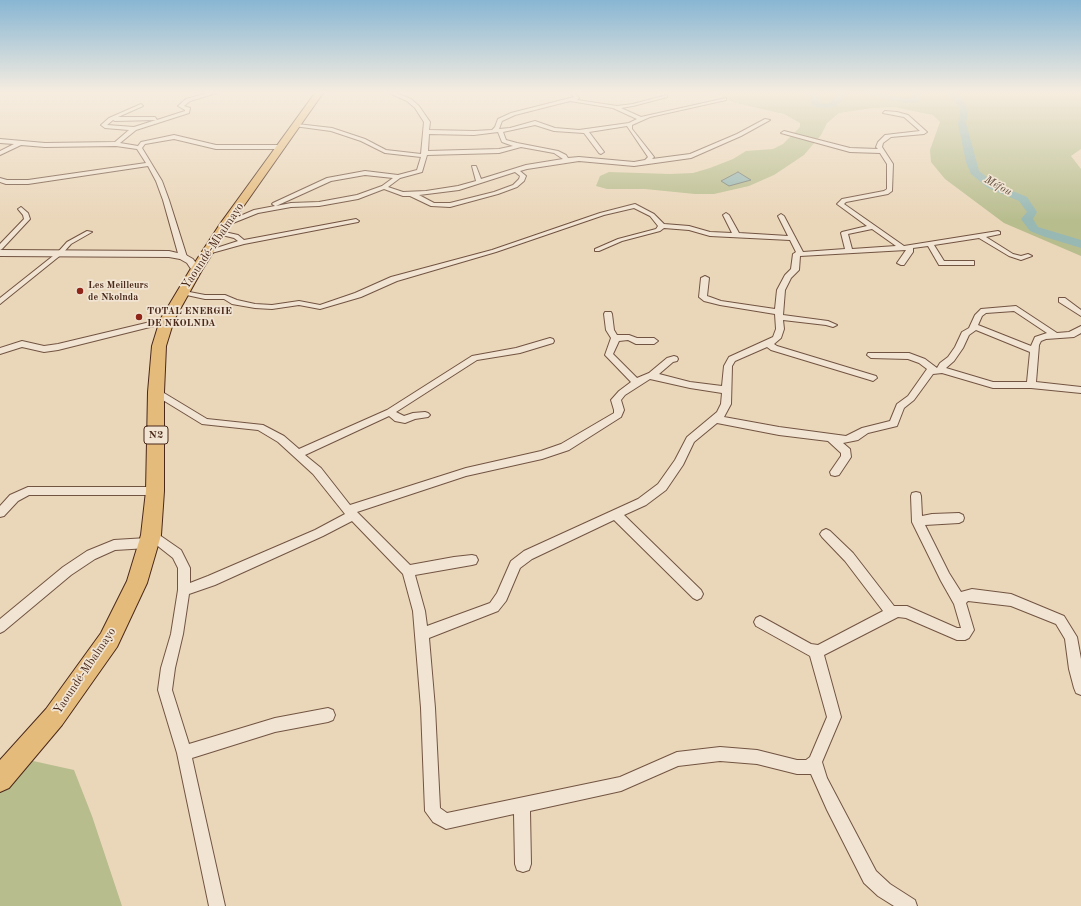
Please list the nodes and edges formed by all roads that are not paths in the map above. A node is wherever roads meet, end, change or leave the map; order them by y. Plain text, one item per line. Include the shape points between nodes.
1 (127, 135) edge
2 (290, 135) edge
3 (348, 135) edge
4 (427, 135) edge
5 (502, 135) edge
6 (588, 135) edge
7 (635, 135) edge
8 (738, 135) edge
9 (793, 135) edge
10 (894, 135) edge
11 (123, 138) junction
12 (129, 139) dead end
13 (135, 139) dead end
14 (0, 141) edge
15 (20, 143) junction
16 (145, 143) junction
17 (116, 144) junction
18 (520, 146) junction
19 (282, 147) junction
20 (139, 148) junction
21 (882, 151) junction
22 (601, 152) dead end
23 (0, 153) edge
24 (424, 155) junction
25 (566, 160) junction
26 (647, 160) junction
27 (150, 164) junction
28 (474, 167) dead end
29 (517, 171) junction
30 (398, 177) junction
31 (0, 180) edge
32 (479, 181) junction
33 (384, 187) junction
34 (412, 194) junction
35 (20, 209) dead end
36 (256, 211) junction
37 (726, 216) dead end
38 (781, 216) dead end
39 (356, 221) dead end
40 (662, 226) junction
41 (873, 227) junction
42 (223, 229) junction
43 (89, 232) dead end
44 (998, 234) dead end
45 (67, 235) dead end
46 (736, 236) junction
47 (982, 237) junction
48 (793, 238) junction
49 (243, 242) junction
50 (69, 243) junction
51 (930, 244) junction
52 (906, 247) junction
53 (0, 248) edge
54 (598, 250) dead end
55 (849, 251) junction
56 (208, 252) junction
57 (0, 253) edge
58 (60, 253) junction
59 (801, 254) junction
60 (183, 256) junction
61 (1028, 256) dead end
62 (901, 263) dead end
63 (971, 263) dead end
64 (196, 270) junction
65 (705, 278) dead end
66 (182, 292) junction
67 (1062, 300) dead end
68 (0, 302) edge
69 (608, 314) dead end
70 (779, 314) junction
71 (1081, 314) edge
72 (167, 320) junction
73 (833, 325) dead end
74 (974, 326) junction
75 (1081, 329) edge
76 (1056, 336) junction
77 (616, 339) junction
78 (550, 341) dead end
79 (654, 341) dead end
80 (768, 343) junction
81 (0, 351) edge
82 (1035, 351) junction
83 (871, 355) dead end
84 (674, 359) dead end
85 (937, 370) junction
86 (651, 376) junction
87 (873, 378) dead end
88 (639, 381) junction
89 (1032, 385) junction
90 (726, 390) junction
91 (1081, 390) edge
92 (156, 392) junction
93 (390, 412) junction
94 (425, 415) dead end
95 (716, 419) junction
96 (832, 439) junction
97 (298, 454) junction
98 (835, 472) dead end
99 (155, 491) junction
100 (916, 496) dead end
101 (351, 512) junction
102 (0, 513) edge
103 (616, 515) junction
104 (959, 518) dead end
105 (918, 522) junction
106 (826, 534) dead end
107 (149, 539) junction
108 (472, 560) dead end
109 (408, 571) junction
110 (184, 590) junction
111 (697, 594) dead end
112 (960, 602) junction
113 (892, 613) junction
114 (760, 622) dead end
115 (0, 627) edge
116 (422, 634) junction
117 (819, 651) junction
118 (1081, 688) edge
119 (328, 715) dead end
120 (184, 753) junction
121 (815, 762) junction
122 (0, 779) edge
123 (522, 804) junction
124 (523, 864) dead end
125 (217, 906) edge
126 (909, 906) edge

1 - 11 street
2 - 19 highway, Yaoundé-Mbalmayo / N2
3 - 24 street via 385,151
4 - 24 street
5 - 18 street via 504,142
6 - 22 street
7 - 26 street via 651,157
8 - 26 street via 692,156
9 - 21 street via 850,150
10 - 21 street via 887,136 879,147
11 - 12 street
11 - 17 street
13 - 16 street
14 - 15 street
15 - 17 street
15 - 23 street
16 - 19 street via 174,137 216,148
16 - 20 street
17 - 20 street
18 - 24 street via 499,151
18 - 25 street via 556,152
19 - 42 highway, Yaoundé-Mbalmayo / N2
20 - 27 street
21 - 41 street via 890,164 890,190 886,193 844,200 840,204
24 - 30 street via 420,171
25 - 26 street via 634,164
25 - 29 street
27 - 31 street via 28,182
27 - 60 street via 166,200
28 - 32 street
29 - 32 street
29 - 34 street via 523,176 515,186 450,205 433,206
30 - 33 street
30 - 36 street via 364,173 329,179
32 - 34 street via 449,190
33 - 34 street
33 - 36 street via 346,199
35 - 53 street via 26,214 27,219
36 - 42 street
37 - 46 street
38 - 48 street
39 - 49 street
40 - 46 street
40 - 54 street via 658,230 620,240
40 - 66 street via 652,215 636,206 609,212 494,251 394,279 358,295 320,307 299,303 272,307 255,306 235,302 226,296 206,297
41 - 52 street
41 - 55 street via 844,233
42 - 49 street
42 - 56 highway, Yaoundé-Mbalmayo / N2
43 - 50 street
44 - 47 street
45 - 50 street
46 - 48 street
47 - 51 street
47 - 61 street via 1010,255 1021,258
48 - 59 street
49 - 56 street
50 - 58 street
51 - 52 street
51 - 63 street via 942,263
52 - 55 street
52 - 62 street via 909,252
55 - 59 street
56 - 64 highway, Yaoundé-Mbalmayo / N2
57 - 58 street
58 - 60 street via 141,252
58 - 68 street
59 - 70 street via 797,254 795,270 781,290
60 - 64 street
64 - 66 highway, Yaoundé-Mbalmayo / N2
65 - 70 street via 703,297 707,299
66 - 72 highway, Yaoundé-Mbalmayo / N2
67 - 71 street
69 - 77 street via 610,330
70 - 73 street
70 - 80 street via 780,329 777,338
72 - 81 street via 58,347 44,348 22,344
72 - 92 highway, Yaoundé-Mbalmayo / N2 via 159,346
74 - 76 street via 984,311 1016,308
74 - 82 street
74 - 85 street via 965,334 951,359
75 - 76 street via 1071,335
76 - 82 street via 1038,339
77 - 79 street
77 - 88 street via 609,355 635,381
78 - 93 street via 517,351 475,358
80 - 87 street via 774,348
80 - 90 street via 732,359 728,366
82 - 89 street
83 - 85 street via 909,356
84 - 86 street
85 - 89 street via 955,372 993,385
85 - 96 street via 930,371 911,398 900,406 894,424 866,430 846,440
86 - 88 street
86 - 90 street
88 - 101 street via 616,400 620,410 618,415 564,446 542,455 466,472
89 - 91 street
90 - 95 street via 726,404
92 - 97 street via 205,422 260,428 282,438
92 - 99 highway, Yaoundé-Mbalmayo / N2
93 - 94 street via 405,420
93 - 97 street
95 - 96 street
95 - 103 street via 690,440 662,487 642,502
96 - 98 street via 846,452 846,457
97 - 101 street via 317,471
99 - 102 street via 28,491 14,498
99 - 107 highway, Yaoundé-Mbalmayo / N2
100 - 105 street
101 - 109 street
101 - 110 street via 319,533 211,581
103 - 111 street
103 - 116 street via 528,555 515,565 502,597 494,607
104 - 105 street
105 - 112 street
106 - 113 street via 849,557
107 - 110 street via 176,554 184,568
107 - 115 street via 114,546 91,555 67,571
107 - 122 highway, Yaoundé-Mbalmayo / N2 via 137,583 109,640 54,716
108 - 109 street
109 - 116 street via 419,611
110 - 120 street via 165,690
112 - 113 street via 968,630 965,634 957,634 906,612
112 - 118 street via 965,596 972,595 1011,600 1060,620 1071,637
113 - 117 street
114 - 117 street via 809,650
116 - 123 street via 433,810 438,817 446,821
117 - 121 street via 816,656 834,717
119 - 120 street via 275,725
120 - 125 street
121 - 123 street via 809,767 798,767 757,757 720,754 677,759 621,784
121 - 126 street via 820,780 870,877 884,890
123 - 124 street

